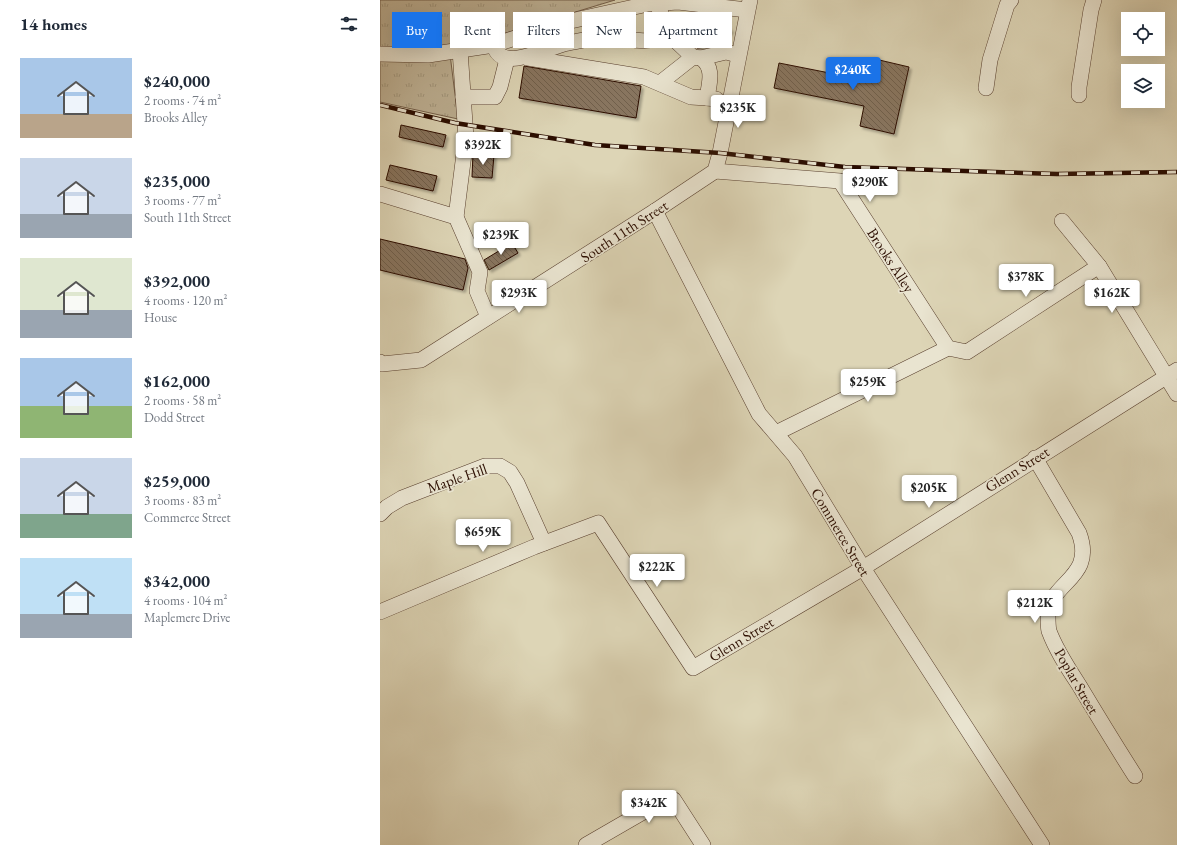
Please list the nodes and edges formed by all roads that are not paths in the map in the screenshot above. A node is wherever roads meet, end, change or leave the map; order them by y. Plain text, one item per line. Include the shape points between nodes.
1 (1012, 0) edge
2 (1094, 0) edge
3 (651, 3) edge
4 (748, 5) edge
5 (657, 12) edge
6 (505, 41) edge
7 (644, 41) edge
8 (474, 48) edge
9 (496, 48) edge
10 (686, 48) edge
11 (460, 50) junction
12 (380, 54) edge
13 (738, 55) junction
14 (507, 58) junction
15 (525, 58) junction
16 (698, 58) junction
17 (660, 83) junction
18 (986, 88) dead end
19 (1079, 95) dead end
20 (463, 97) junction
21 (707, 98) junction
22 (730, 102) junction
23 (714, 171) junction
24 (380, 194) edge
25 (654, 211) junction
26 (456, 217) junction
27 (1062, 221) dead end
28 (1098, 266) junction
29 (488, 317) junction
30 (948, 348) junction
31 (380, 362) edge
32 (1171, 374) edge
33 (1177, 394) edge
34 (776, 434) junction
35 (1035, 458) junction
36 (380, 514) edge
37 (544, 543) junction
38 (863, 568) junction
39 (380, 612) edge
40 (1135, 776) dead end
41 (586, 845) edge
42 (703, 845) edge
43 (1042, 845) edge

1 - 18 street via 1007,5 990,60
2 - 19 street via 1087,31
3 - 4 street
3 - 5 street
3 - 6 street via 557,24
4 - 13 street
7 - 15 street via 607,37 565,44
8 - 11 street
9 - 14 street via 499,55
10 - 16 street
11 - 12 street via 428,55
11 - 20 street
13 - 16 street via 726,52
13 - 22 street
14 - 15 street
14 - 20 street via 495,97
15 - 17 street via 644,77
16 - 17 street
16 - 21 street via 707,63 710,73
17 - 21 street via 691,97
20 - 26 street via 466,138
21 - 22 street
22 - 23 street
23 - 25 street, South 11th Street
23 - 30 street, Brooks Alley via 840,181
24 - 26 street
25 - 29 street, South 11th Street
25 - 34 street, Commerce Street via 759,414
26 - 29 street via 480,272 477,291
27 - 28 street
28 - 30 street via 968,352
28 - 32 street
29 - 31 street, South 11th Street via 421,360 382,364
30 - 34 street
32 - 33 street
32 - 35 street, Glenn Street
34 - 38 street, Commerce Street via 795,456
35 - 38 street, Glenn Street
35 - 40 street, Poplar Street via 1083,544 1082,560 1076,573 1051,602 1048,615 1049,630 1064,661
36 - 37 street, Maple Hill via 402,498 485,466 500,466 510,472 517,483
37 - 38 street, Glenn Street via 598,523 693,668
37 - 39 street
38 - 43 street, Commerce Street
41 - 42 street via 650,808 674,800

